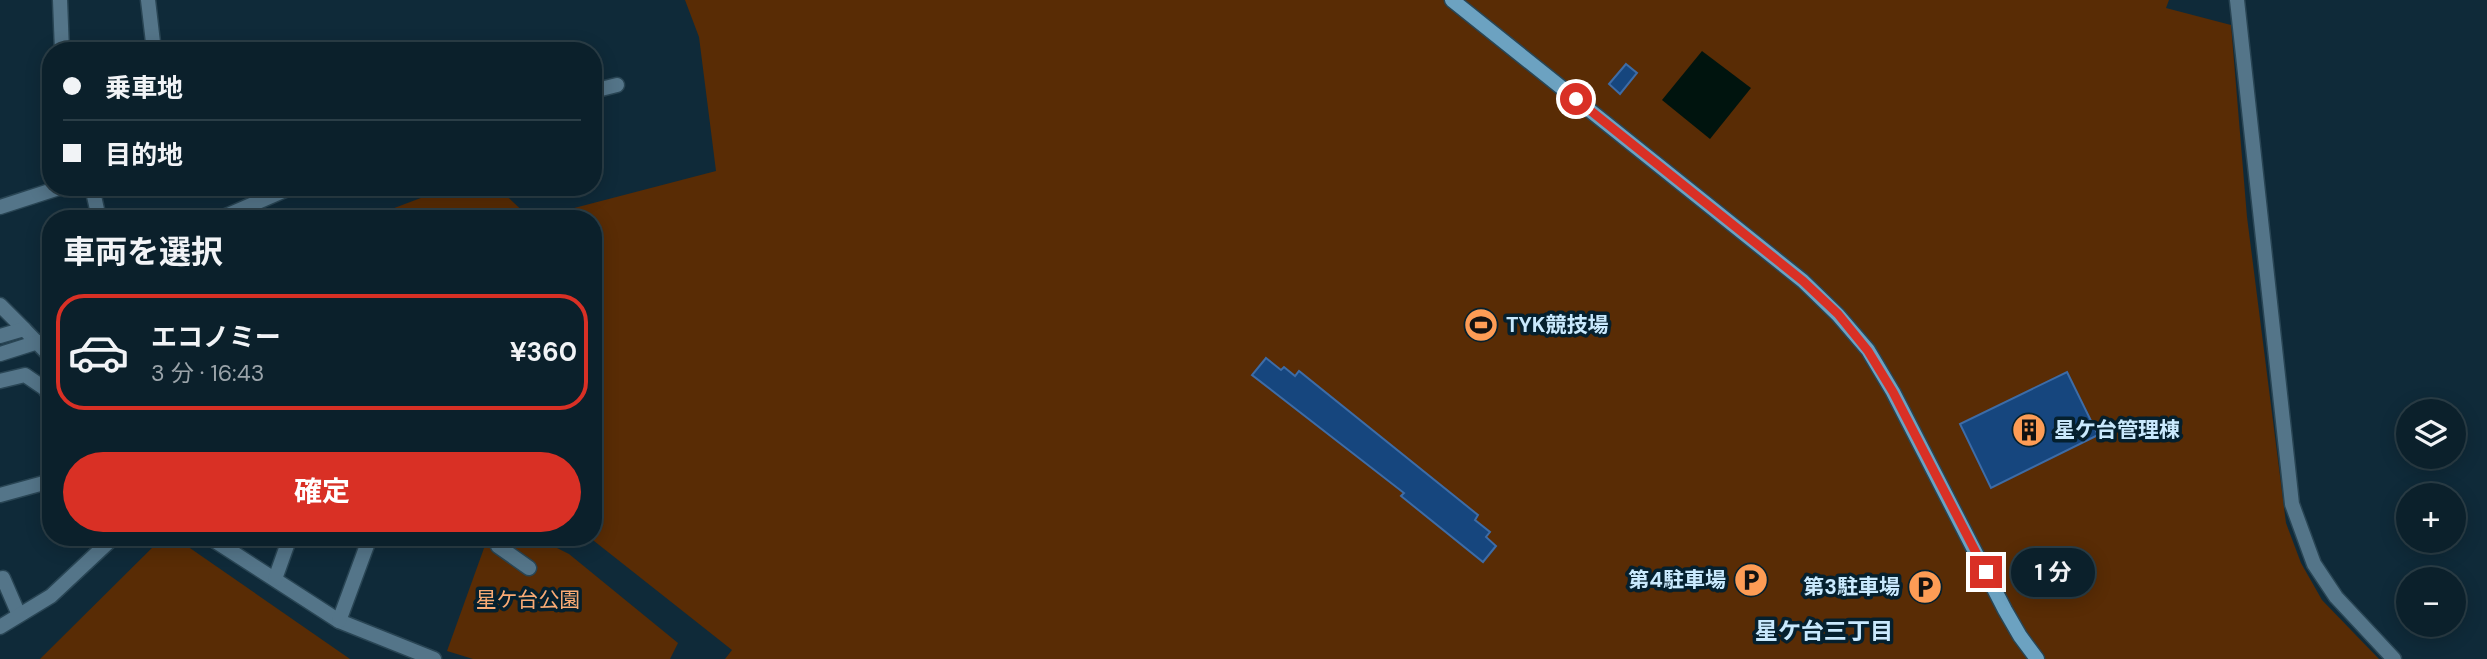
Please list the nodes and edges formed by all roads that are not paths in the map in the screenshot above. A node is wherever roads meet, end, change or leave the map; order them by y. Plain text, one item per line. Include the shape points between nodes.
1 (60, 0) edge
2 (148, 0) edge
3 (1452, 0) edge
4 (2237, 0) edge
5 (62, 42) edge
6 (153, 42) edge
7 (617, 85) dead end
8 (602, 89) edge
9 (42, 193) edge
10 (271, 196) edge
11 (0, 207) edge
12 (240, 210) edge
13 (0, 305) edge
14 (24, 329) junction
15 (0, 336) edge
16 (38, 342) junction
17 (42, 346) edge
18 (0, 354) edge
19 (0, 381) edge
20 (42, 387) edge
21 (42, 483) edge
22 (0, 495) edge
23 (104, 546) edge
24 (223, 546) edge
25 (287, 546) edge
26 (367, 546) edge
27 (498, 546) edge
28 (529, 568) dead end
29 (0, 579) edge
30 (275, 579) junction
31 (19, 615) junction
32 (339, 621) junction
33 (0, 627) edge
34 (433, 659) edge
35 (2037, 659) edge
36 (2394, 659) edge

1 - 5 street
2 - 6 street
3 - 35 street via 1792,272 1838,314 1893,392 2005,610
4 - 36 street via 2292,504 2314,564 2336,597
7 - 8 street
9 - 11 street
10 - 12 street
13 - 14 street
14 - 15 street
14 - 16 street
16 - 17 street
16 - 18 street
19 - 20 street via 25,375
21 - 22 street
23 - 31 street via 51,596
24 - 30 street
25 - 30 street
26 - 32 street
27 - 28 street
29 - 31 street
30 - 32 street
31 - 33 street
32 - 34 street

